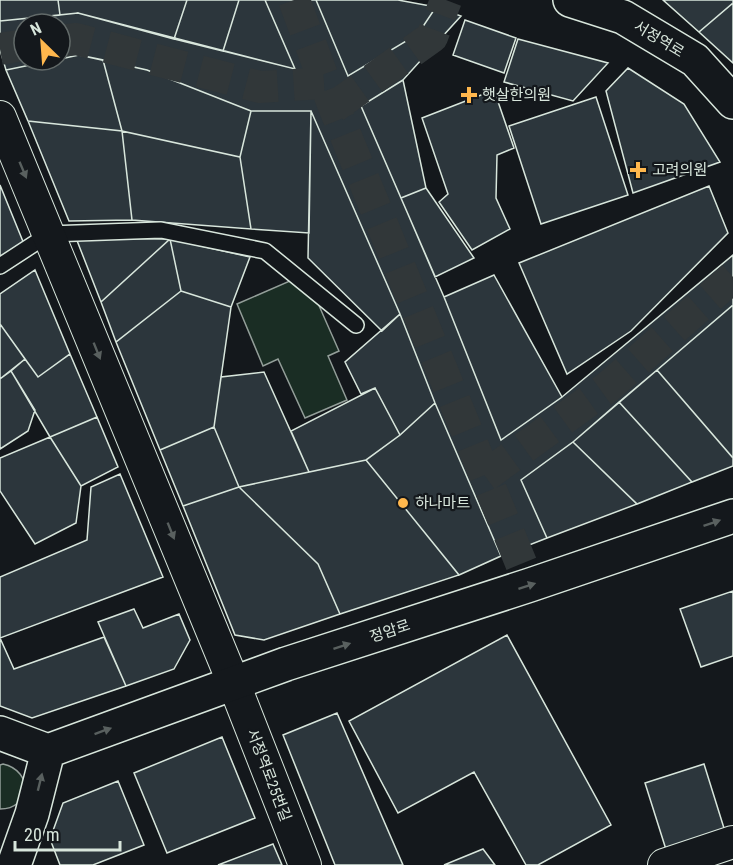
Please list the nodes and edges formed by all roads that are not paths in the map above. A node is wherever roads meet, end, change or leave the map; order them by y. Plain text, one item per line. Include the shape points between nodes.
1 (570, 0) edge
2 (733, 102) edge
3 (0, 117) edge
4 (49, 234) junction
5 (0, 267) edge
6 (356, 325) dead end
7 (733, 516) edge
8 (234, 684) junction
9 (0, 733) edge
10 (48, 751) junction
11 (32, 814) junction
12 (0, 824) edge
13 (733, 844) edge
14 (14, 865) edge
15 (305, 865) edge
16 (664, 865) edge

1 - 2 street, 서정역로 via 623,17 694,60
3 -> 4 street, 서정역로25번길
4 - 5 lane
4 - 6 lane via 161,230 265,251
4 -> 8 street, 서정역로25번길
8 -> 7 street, 정암로
10 -> 8 street, 정암로
8 - 15 street, 서정역로25번길
9 - 10 street
11 -> 10 street
11 - 12 street
11 - 14 street
13 - 16 street

